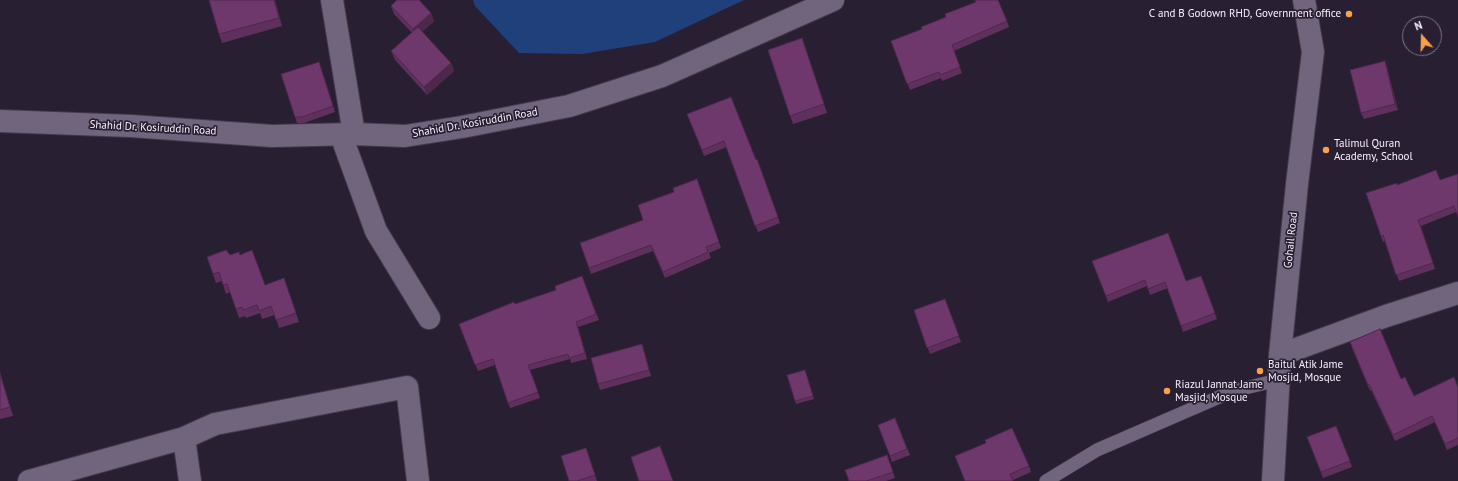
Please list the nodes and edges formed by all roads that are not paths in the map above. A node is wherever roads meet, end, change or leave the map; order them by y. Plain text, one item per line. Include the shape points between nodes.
1 (332, 0) edge
2 (833, 0) edge
3 (1304, 0) edge
4 (0, 121) edge
5 (347, 135) junction
6 (1458, 293) edge
7 (429, 318) dead end
8 (1280, 355) junction
9 (1278, 380) junction
10 (184, 438) junction
11 (30, 481) edge
12 (190, 481) edge
13 (418, 481) edge
14 (1046, 481) edge
15 (1273, 481) edge

1 - 5 street
2 - 5 street, Shahid Dr. Kosiruddin Road via 662,76 570,106 405,136
3 - 8 street, Gohail Road via 1313,52
4 - 5 street, Shahid Dr. Kosiruddin Road via 131,126 272,136
5 - 7 street via 376,231
6 - 8 street
8 - 9 street, Gohail Road
9 - 14 lane via 1233,390 1097,450
9 - 15 street, Gohail Road
10 - 11 street
10 - 12 street
10 - 13 street via 215,424 407,387

